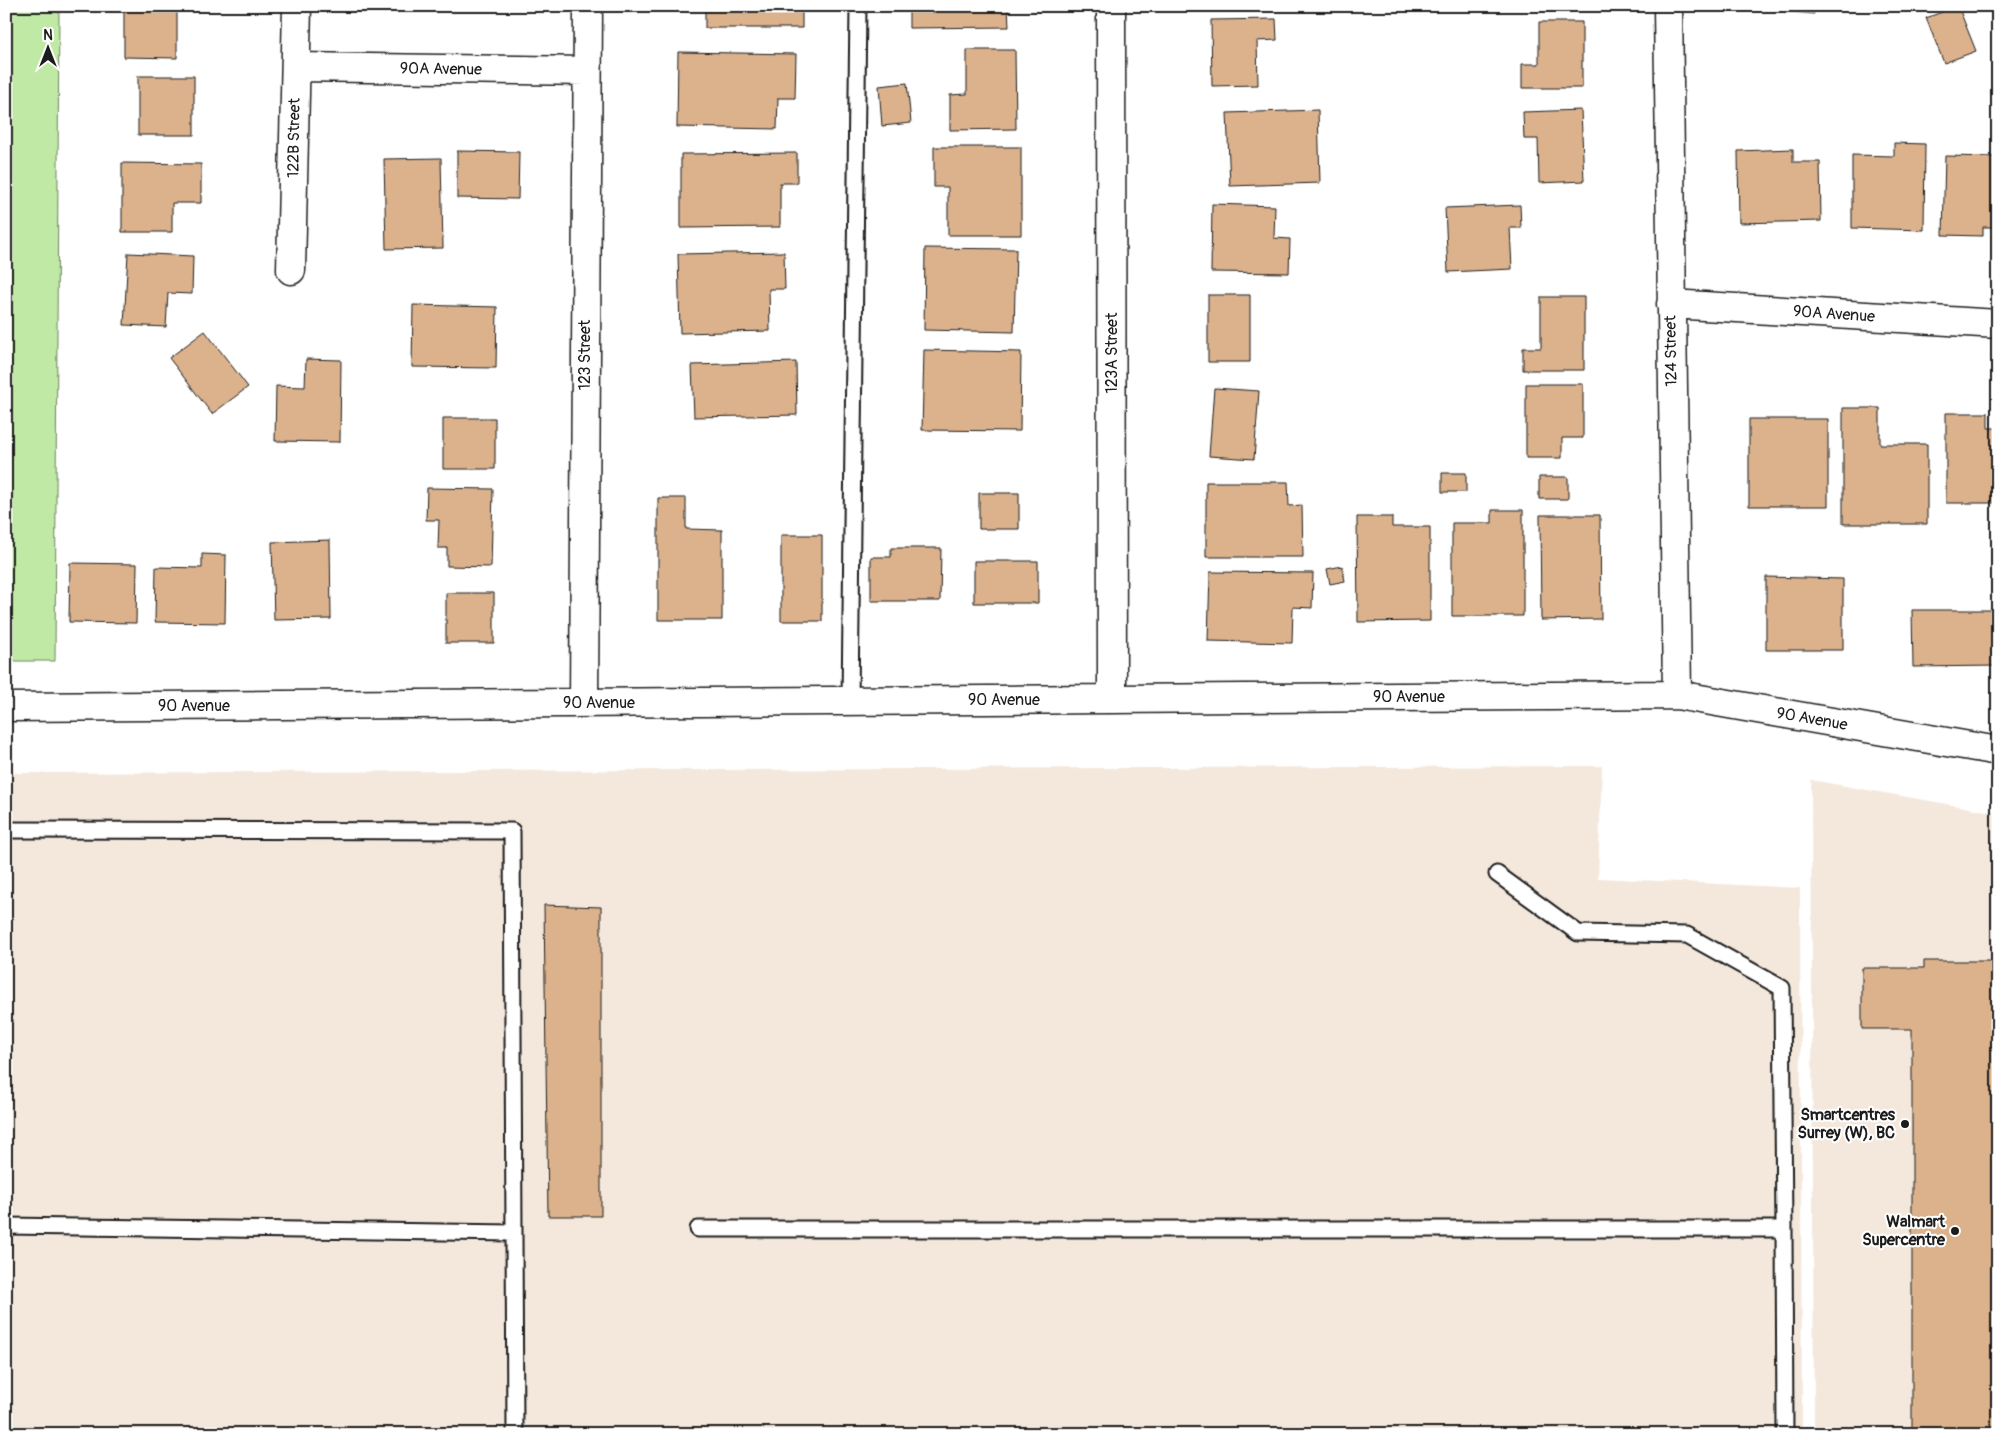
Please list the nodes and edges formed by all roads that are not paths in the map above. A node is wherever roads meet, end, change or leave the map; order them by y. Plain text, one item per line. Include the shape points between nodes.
1 (297, 6) edge
2 (588, 6) edge
3 (858, 6) edge
4 (1111, 6) edge
5 (1668, 6) edge
6 (296, 67) junction
7 (586, 70) junction
8 (291, 270) dead end
9 (1671, 304) junction
10 (1998, 324) edge
11 (1677, 695) junction
12 (1112, 699) junction
13 (850, 701) junction
14 (584, 703) junction
15 (6, 707) edge
16 (1998, 751) edge
17 (6, 830) edge
18 (1498, 874) dead end
19 (6, 1226) edge
20 (698, 1229) dead end
21 (1784, 1229) junction
22 (514, 1233) junction
23 (515, 1434) edge
24 (1785, 1434) edge

1 - 6 street, 122B Street
2 - 7 street, 123 Street
3 - 13 lane
4 - 12 street, 123A Street
5 - 9 street, 124 Street
6 - 7 street, 90A Avenue
6 - 8 street, 122B Street
7 - 14 street, 123 Street
9 - 10 street, 90A Avenue
9 - 11 street, 124 Street
11 - 12 street, 90 Avenue
11 - 16 street, 90 Avenue
12 - 13 street, 90 Avenue
13 - 14 street, 90 Avenue
14 - 15 street, 90 Avenue
17 - 22 lane via 512,830
18 - 21 lane via 1578,933 1687,935 1782,988
19 - 22 lane
20 - 21 lane
21 - 24 lane
22 - 23 lane

